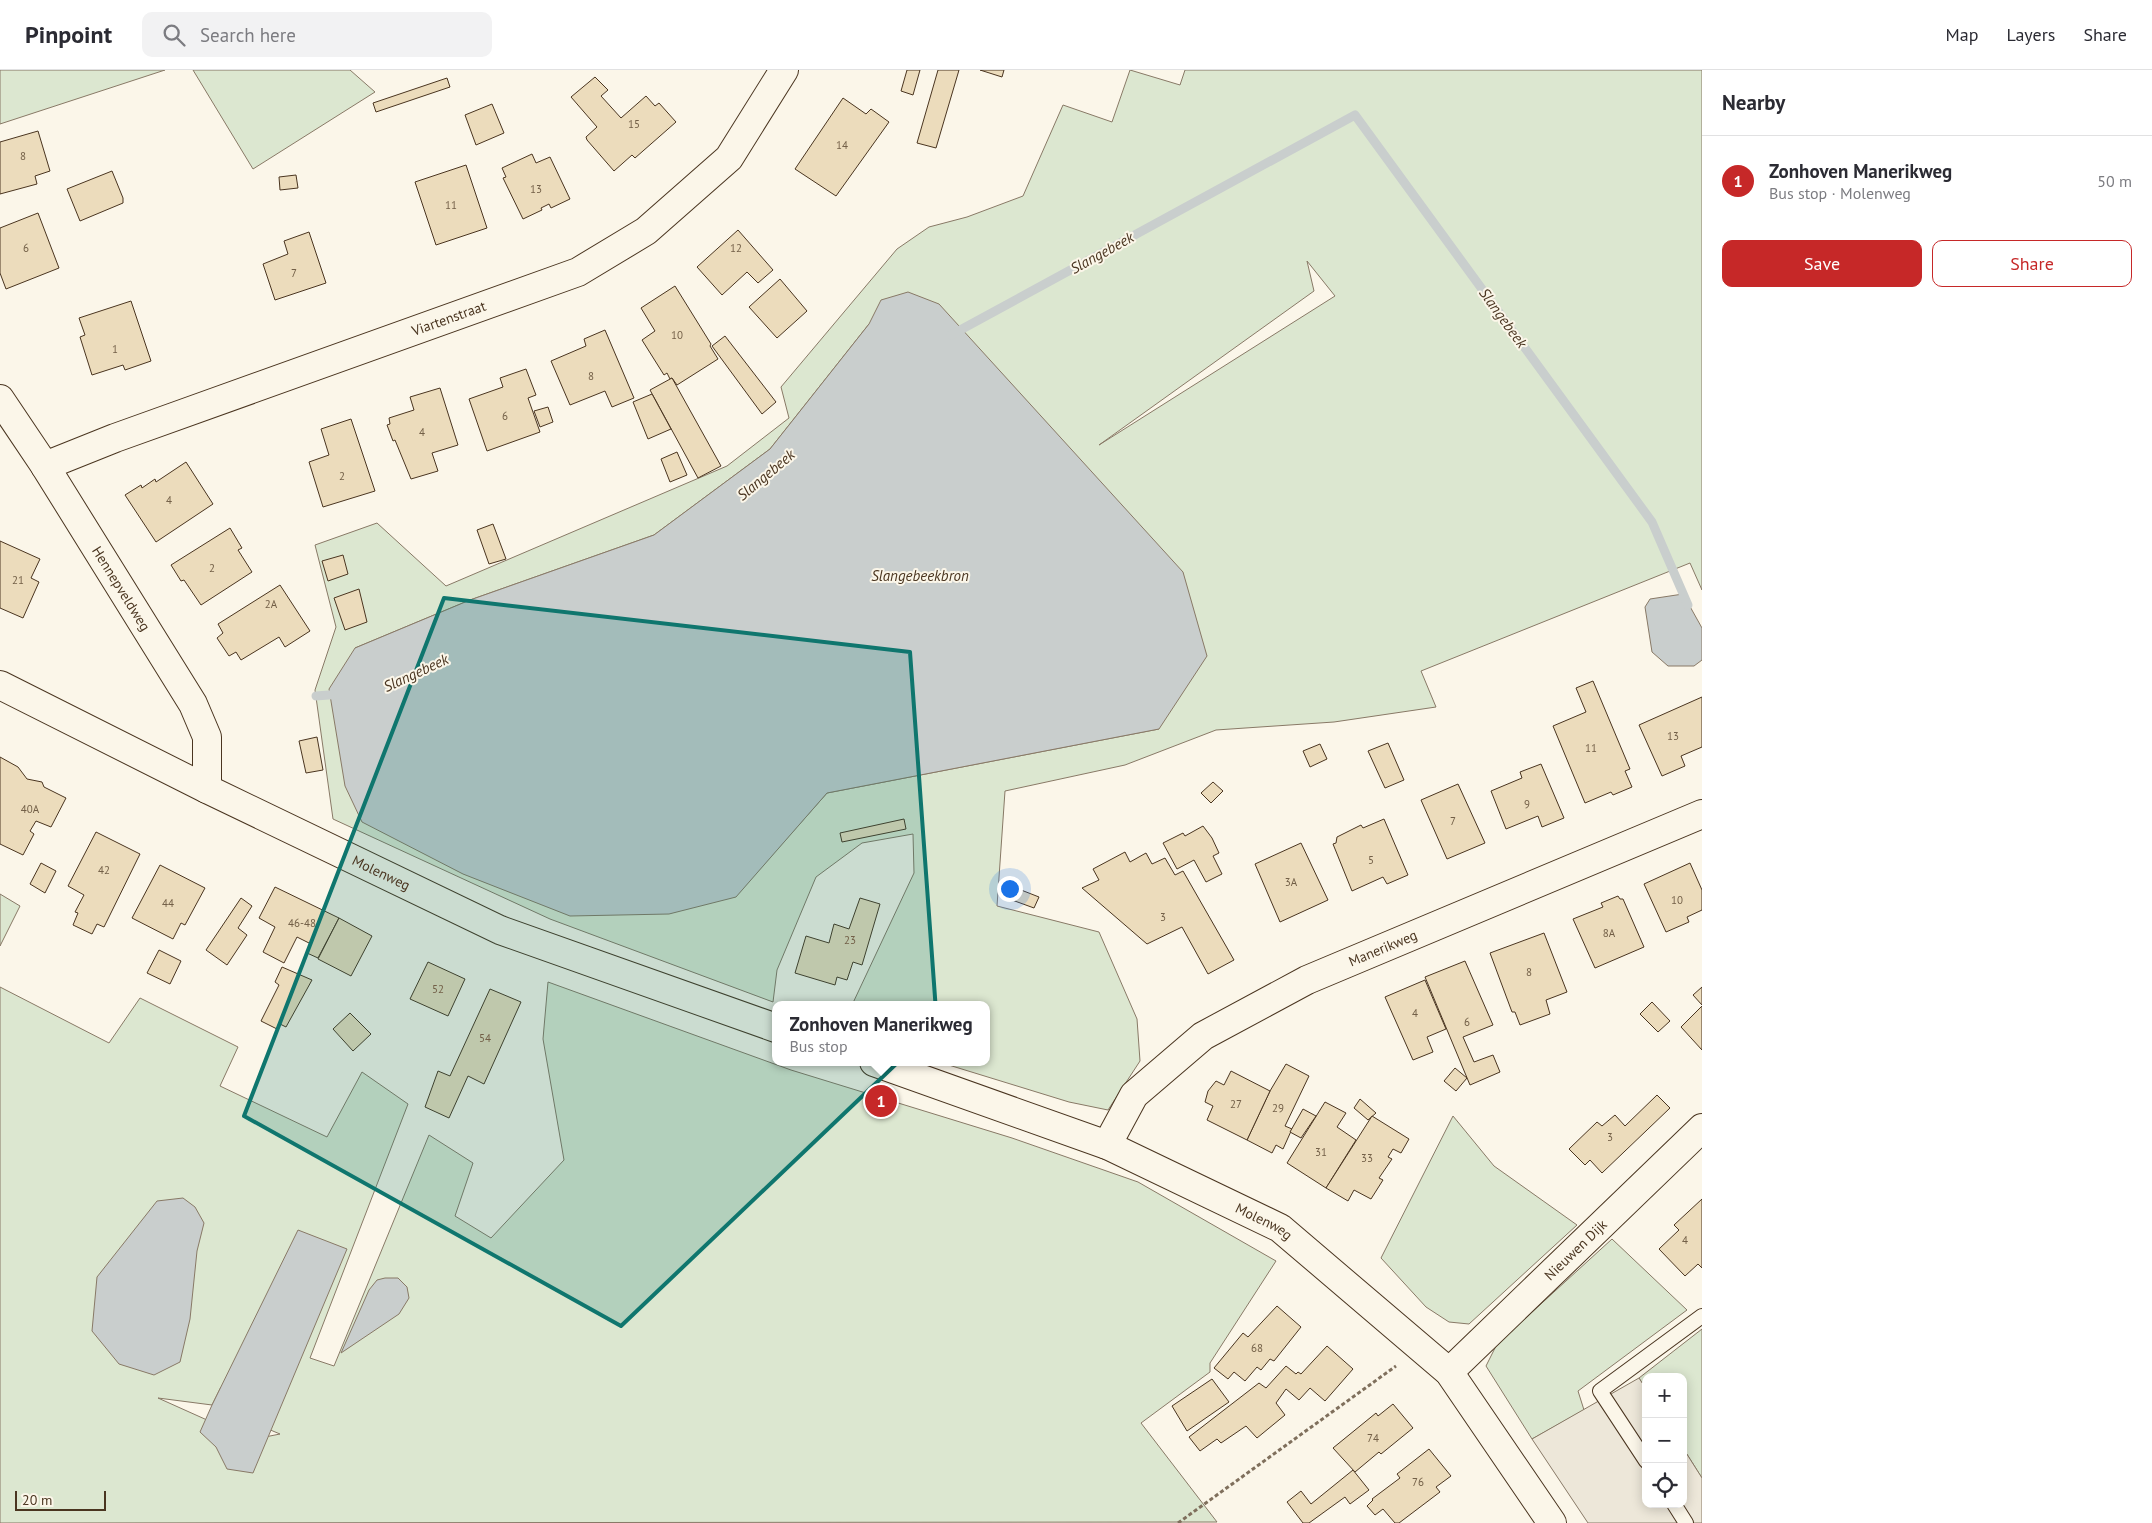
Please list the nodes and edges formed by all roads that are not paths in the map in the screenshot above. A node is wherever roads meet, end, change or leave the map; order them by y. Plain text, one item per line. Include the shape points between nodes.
1 (784, 70) edge
2 (0, 399) edge
3 (45, 466) junction
4 (0, 685) edge
5 (207, 789) junction
6 (1702, 814) edge
7 (772, 1027) edge
8 (885, 1066) edge
9 (1702, 1128) edge
10 (1107, 1145) junction
11 (1702, 1316) edge
12 (1449, 1372) junction
13 (1642, 1455) edge
14 (1677, 1508) edge
15 (1552, 1523) edge
16 (1686, 1523) edge

1 - 3 street, Viartenstraat via 729,158 646,230 578,272
2 - 3 street, Hennepveldweg
3 - 5 street, Hennepveldweg via 193,704 207,737
4 - 5 street, Molenweg
5 - 7 street, Molenweg via 500,930
6 - 10 street, Manerikweg via 1307,980 1203,1036 1134,1095
8 - 10 street, Molenweg
9 - 12 street, Nieuwen Dijk
10 - 12 street, Molenweg via 1280,1228
11 - 13 lane via 1600,1392
12 - 15 street, Molenweg
14 - 16 lane

